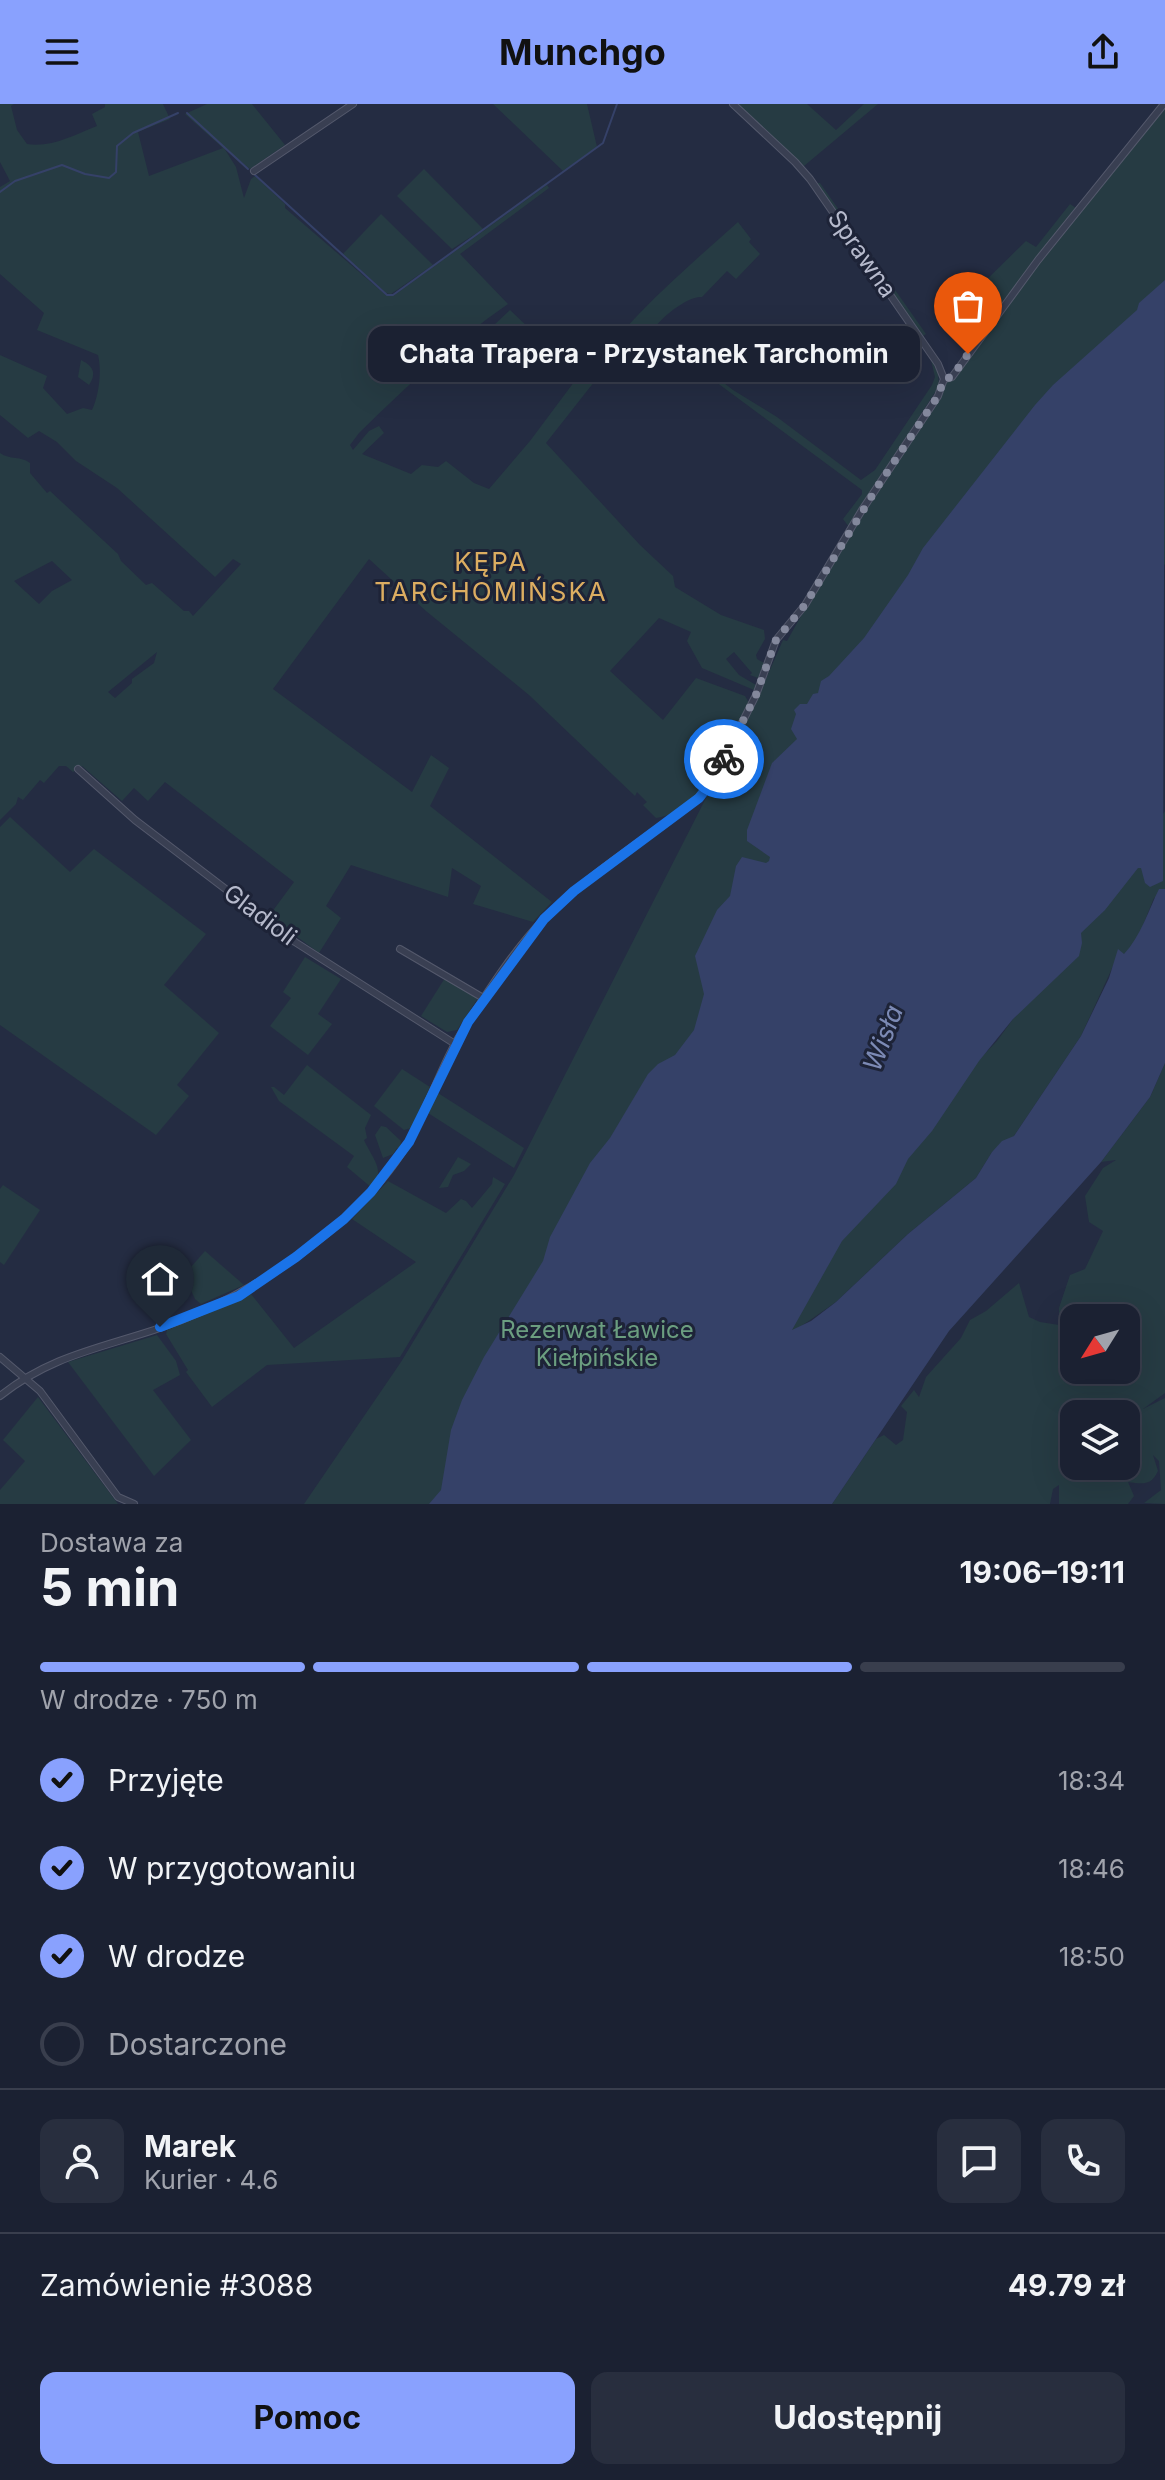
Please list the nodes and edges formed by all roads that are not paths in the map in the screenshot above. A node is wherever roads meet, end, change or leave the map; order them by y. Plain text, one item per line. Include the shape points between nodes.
1 (353, 104) edge
2 (733, 104) edge
3 (1164, 104) edge
4 (254, 171) dead end
5 (944, 379) junction
6 (78, 769) dead end
7 (400, 949) dead end
8 (485, 999) junction
9 (455, 1044) junction
10 (0, 1357) edge
11 (25, 1376) junction
12 (0, 1396) edge
13 (134, 1504) edge

1 - 4 street
2 - 5 street, Sprawna via 810,179
3 - 5 street via 952,377
5 - 8 street via 938,396 776,640 756,695 704,793 544,919
6 - 9 street, Gladioli via 135,820 295,942
7 - 8 street
8 - 9 street
9 - 11 street via 409,1142 388,1173 344,1219 296,1257 239,1296
10 - 11 street
11 - 12 street
11 - 13 street via 118,1497

